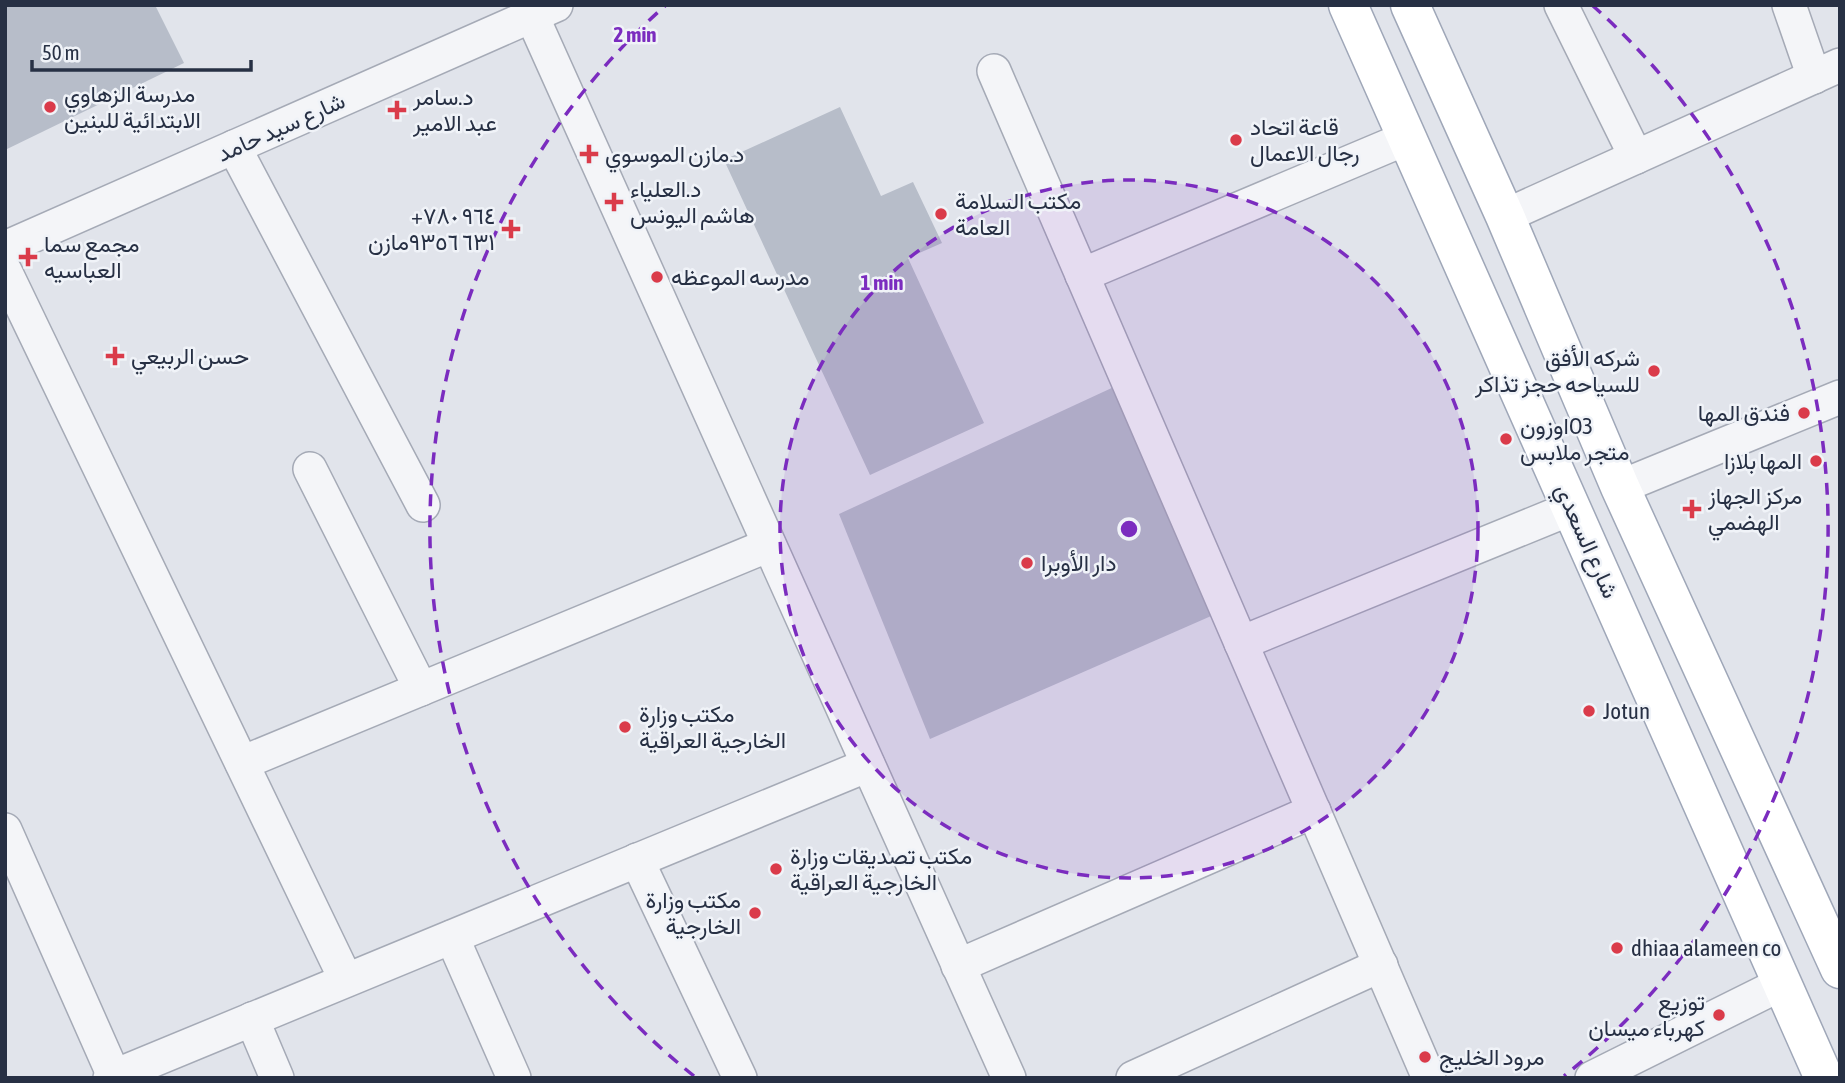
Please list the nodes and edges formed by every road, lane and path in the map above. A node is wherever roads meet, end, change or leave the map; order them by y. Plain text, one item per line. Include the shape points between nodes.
1 (1348, 5) edge
2 (1410, 5) edge
3 (1561, 5) edge
4 (1789, 5) edge
5 (538, 9) edge
6 (994, 71) dead end
7 (1827, 71) edge
8 (1407, 138) junction
9 (234, 147) junction
10 (1636, 157) junction
11 (1505, 216) junction
12 (5, 248) edge
13 (5, 271) edge
14 (1082, 275) junction
15 (1840, 397) edge
16 (310, 469) dead end
17 (1620, 487) junction
18 (423, 505) dead end
19 (1572, 508) junction
20 (769, 545) junction
21 (1241, 643) junction
22 (421, 689) junction
23 (242, 763) junction
24 (868, 765) junction
25 (1314, 811) junction
26 (5, 830) edge
27 (637, 860) junction
28 (452, 936) junction
29 (1836, 948) edge
30 (1381, 965) junction
31 (958, 966) junction
32 (346, 981) junction
33 (1783, 983) junction
34 (252, 1019) junction
35 (112, 1077) edge
36 (277, 1078) edge
37 (514, 1078) edge
38 (740, 1078) edge
39 (1009, 1078) edge
40 (1133, 1078) edge
41 (1429, 1078) edge
42 (1592, 1078) edge
43 (1824, 1078) edge

1 - 8 main road, شارع السعدي
2 - 11 main road
3 - 10 street
4 - 7 street
5 - 9 street, شارع سيد حامد
5 - 20 street
6 - 14 street
7 - 10 street
8 - 14 street
8 - 19 main road, شارع السعدي
9 - 12 street, شارع سيد حامد
9 - 18 street
10 - 11 street
11 - 17 main road
13 - 23 street
14 - 21 street
15 - 17 street
16 - 22 street
17 - 29 main road
19 - 21 street
19 - 33 main road, شارع السعدي
20 - 22 street
20 - 24 street
21 - 25 street
22 - 23 street
23 - 32 street
24 - 27 street
24 - 31 street
25 - 30 street
25 - 31 street
26 - 35 street
27 - 28 street
27 - 38 street
28 - 32 street
28 - 37 street
30 - 40 street
30 - 41 street
31 - 39 street
32 - 34 street
33 - 42 street
33 - 43 main road, شارع السعدي
34 - 35 street
34 - 36 street

